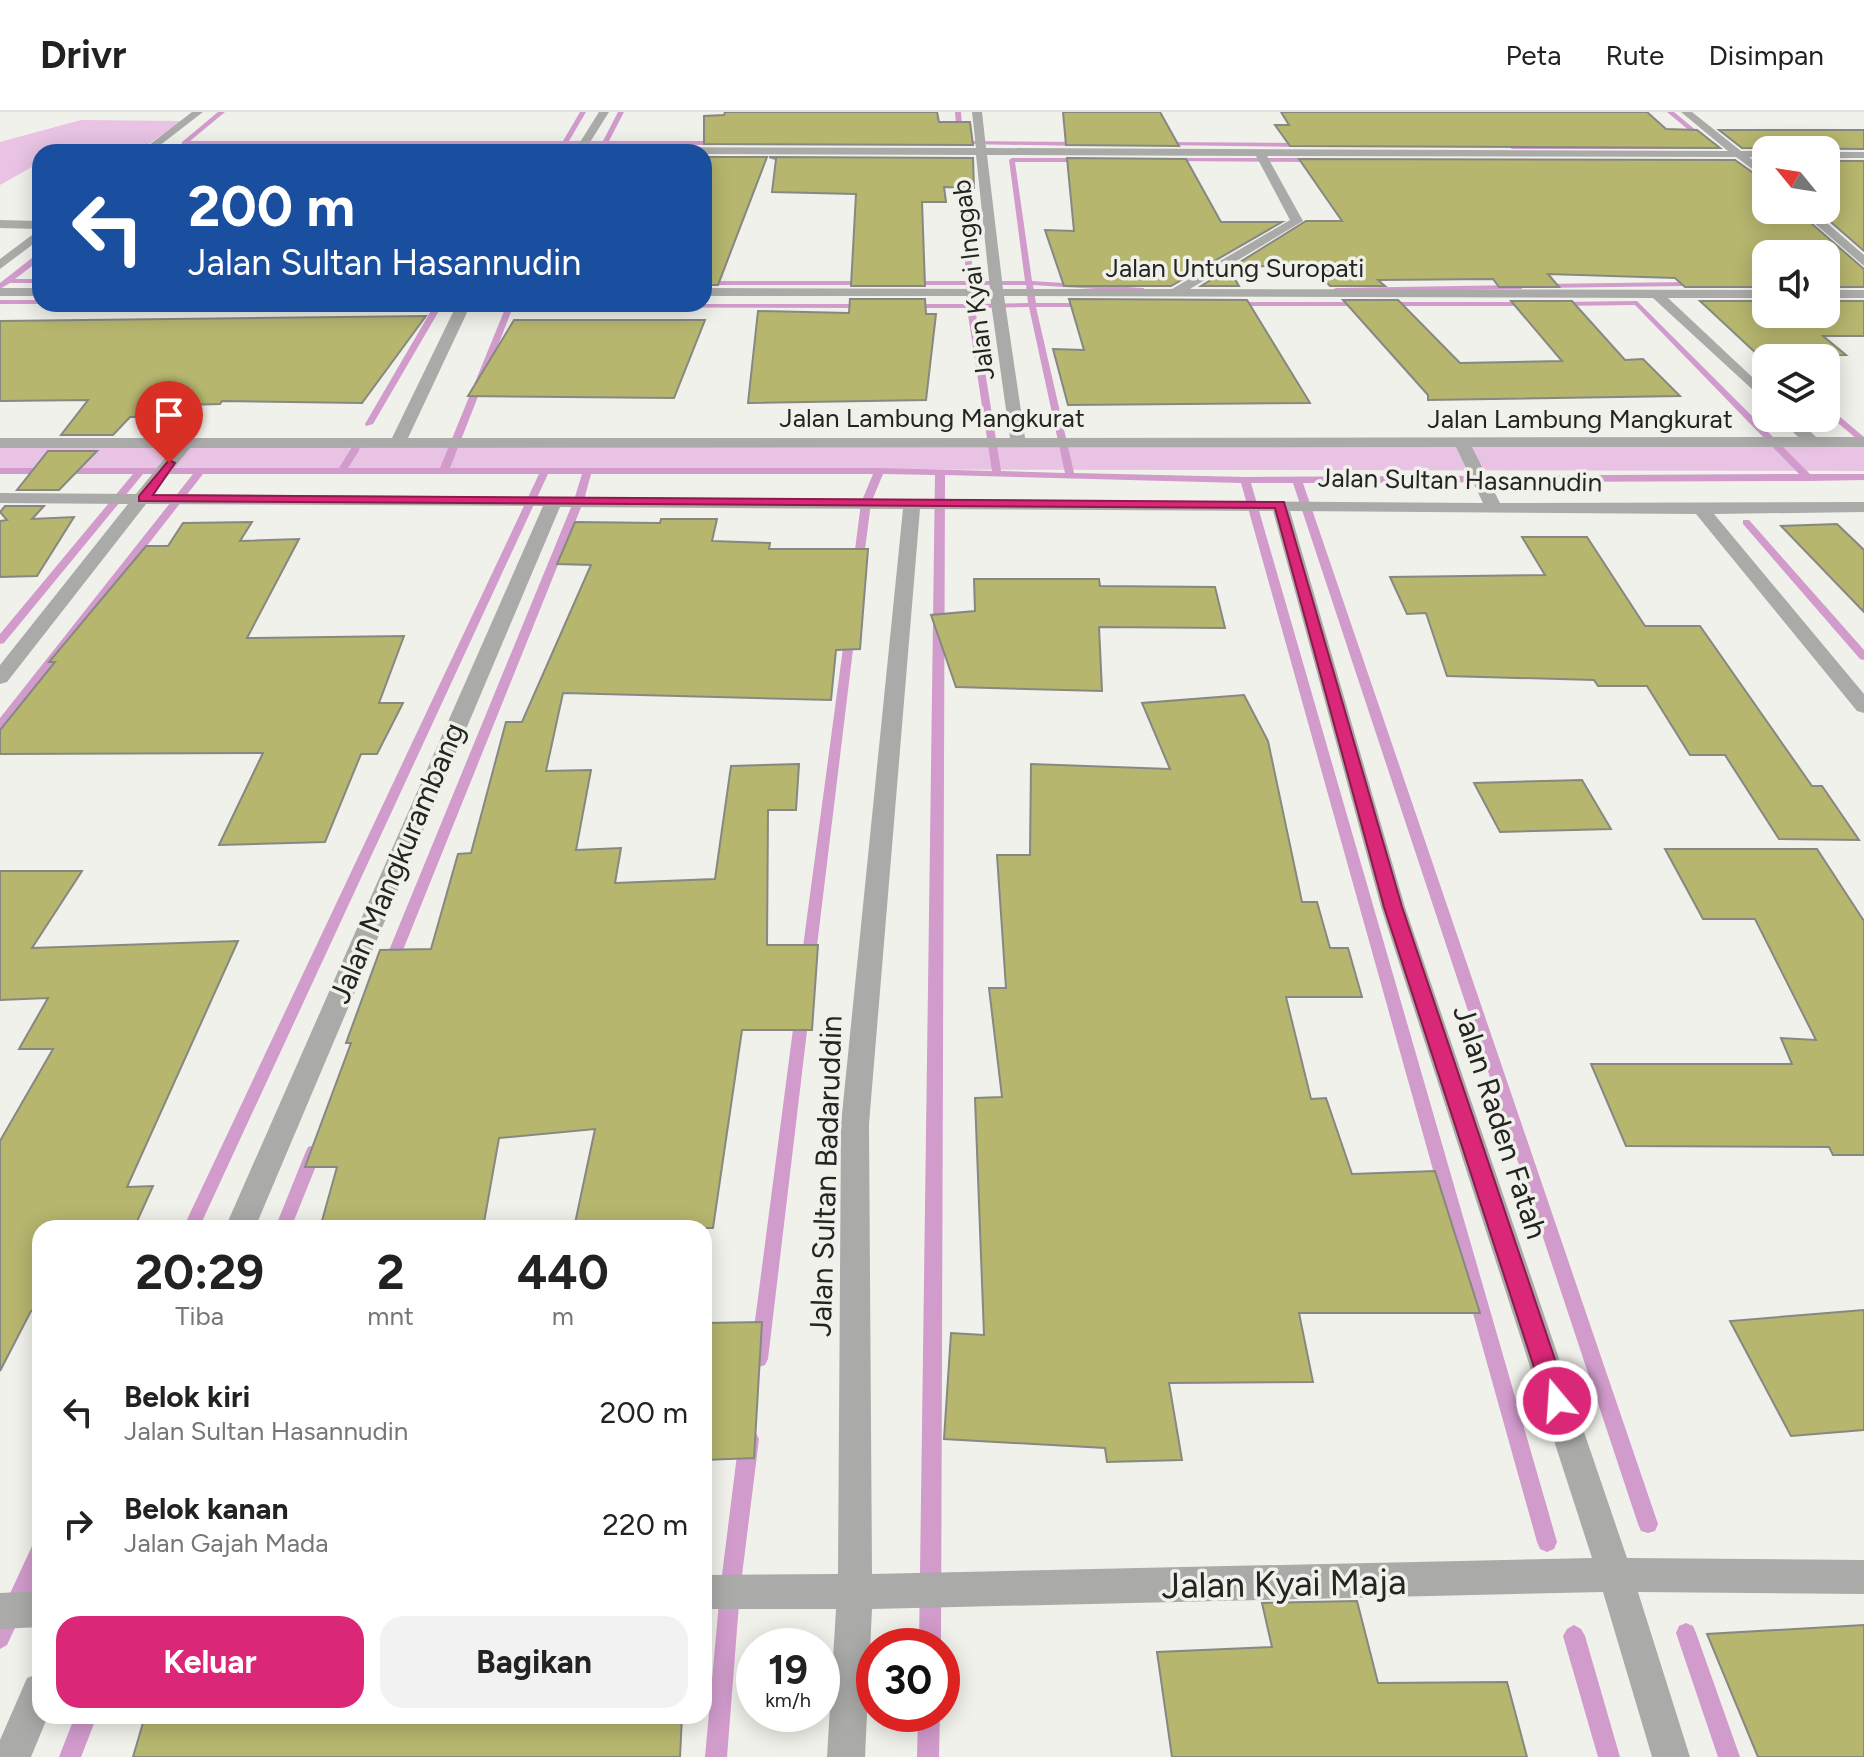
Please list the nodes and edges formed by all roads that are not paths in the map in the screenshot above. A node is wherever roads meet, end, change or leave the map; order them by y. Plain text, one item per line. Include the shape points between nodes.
1 (198, 112) edge
2 (604, 112) edge
3 (977, 112) edge
4 (1686, 112) edge
5 (154, 144) edge
6 (581, 144) edge
7 (712, 150) edge
8 (982, 151) junction
9 (1740, 154) junction
10 (1752, 154) edge
11 (1261, 155) junction
12 (1840, 155) edge
13 (1864, 155) edge
14 (1752, 164) edge
15 (0, 224) edge
16 (1821, 224) edge
17 (32, 225) edge
18 (32, 239) edge
19 (1864, 262) edge
20 (0, 265) edge
21 (0, 292) edge
22 (32, 292) edge
23 (712, 292) edge
24 (997, 292) junction
25 (1175, 292) junction
26 (1657, 294) junction
27 (1752, 294) edge
28 (1840, 294) edge
29 (1864, 294) edge
30 (460, 312) edge
31 (1752, 385) edge
32 (1802, 432) edge
33 (398, 442) junction
34 (1018, 442) junction
35 (1812, 442) junction
36 (1864, 442) edge
37 (0, 443) edge
38 (185, 443) junction
39 (1466, 450) junction
40 (0, 498) edge
41 (143, 498) junction
42 (555, 499) junction
43 (912, 503) junction
44 (1280, 505) junction
45 (1494, 507) junction
46 (1864, 507) edge
47 (1701, 509) junction
48 (0, 678) edge
49 (1864, 707) edge
50 (243, 1220) edge
51 (1615, 1575) junction
52 (1864, 1577) edge
53 (855, 1590) junction
54 (712, 1592) edge
55 (32, 1609) edge
56 (0, 1611) edge
57 (32, 1710) edge
58 (12, 1757) edge
59 (846, 1757) edge
60 (1671, 1757) edge

1 - 5 street
2 - 6 street
3 - 8 street, Jalan Kyai Inggab
4 - 9 street
7 - 8 street
8 - 11 street
8 - 24 street, Jalan Kyai Inggab
9 - 10 street
9 - 11 street
9 - 14 street
11 - 25 street via 1297,221
12 - 13 street
15 - 17 street
16 - 19 street
18 - 20 street
21 - 22 street
23 - 24 street, Jalan Untung Suropati
24 - 25 street, Jalan Untung Suropati
24 - 34 street, Jalan Kyai Inggab
25 - 26 street, Jalan Untung Suropati
26 - 27 street, Jalan Untung Suropati
26 - 31 street
28 - 29 street
30 - 33 street
32 - 35 street
33 - 34 street, Jalan Lambung Mangkurat
33 - 38 street, Jalan Lambung Mangkurat
34 - 39 street, Jalan Lambung Mangkurat
35 - 36 street, Jalan Lambung Mangkurat
35 - 39 street, Jalan Lambung Mangkurat
37 - 38 street, Jalan Lambung Mangkurat
38 - 41 street
39 - 45 street
40 - 41 street, Jalan Sultan Hasannudin
41 - 42 street, Jalan Sultan Hasannudin
41 - 48 street
42 - 43 street, Jalan Sultan Hasannudin
42 - 50 street, Jalan Mangkurambang
43 - 44 street, Jalan Sultan Hasannudin
43 - 53 street, Jalan Sultan Badaruddin via 855,1124
44 - 45 street, Jalan Sultan Hasannudin
44 - 51 street, Jalan Raden Fatah via 1393,907
45 - 47 street, Jalan Sultan Hasannudin
46 - 47 street, Jalan Sultan Hasannudin
47 - 49 street
51 - 52 street, Jalan Kyai Maja
51 - 53 street, Jalan Kyai Maja
51 - 60 street, Jalan Raden Fatah
53 - 54 street, Jalan Kyai Maja
53 - 59 street, Jalan Sultan Badaruddin
55 - 56 street
57 - 58 street

